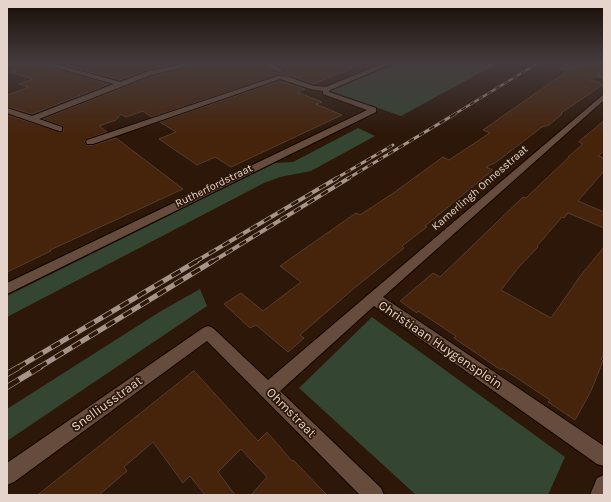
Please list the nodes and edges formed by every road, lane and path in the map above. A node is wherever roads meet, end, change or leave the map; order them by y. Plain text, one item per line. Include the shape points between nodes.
1 (114, 86) edge
2 (245, 86) edge
3 (309, 86) edge
4 (332, 86) edge
5 (326, 89) junction
6 (604, 96) edge
7 (7, 110) edge
8 (32, 119) junction
9 (59, 129) dead end
10 (90, 142) dead end
11 (7, 289) edge
12 (373, 298) junction
13 (208, 332) joint
14 (268, 391) junction
15 (604, 457) edge
16 (7, 475) edge
17 (604, 485) edge
18 (374, 495) edge
19 (600, 495) edge

1 - 8 street
2 - 10 street
3 - 5 street
4 - 5 street
5 - 11 street, Rutherfordstraat via 325,92 373,110
6 - 12 street, Kamerlingh Onnesstraat
7 - 8 street
8 - 9 street
12 - 14 street, Christiaan Huygensplein
12 - 15 street, Christiaan Huygensplein
13 - 14 street, Ohmstraat
13 - 16 street, Snelliusstraat
14 - 18 street, Ohmstraat
17 - 19 street

